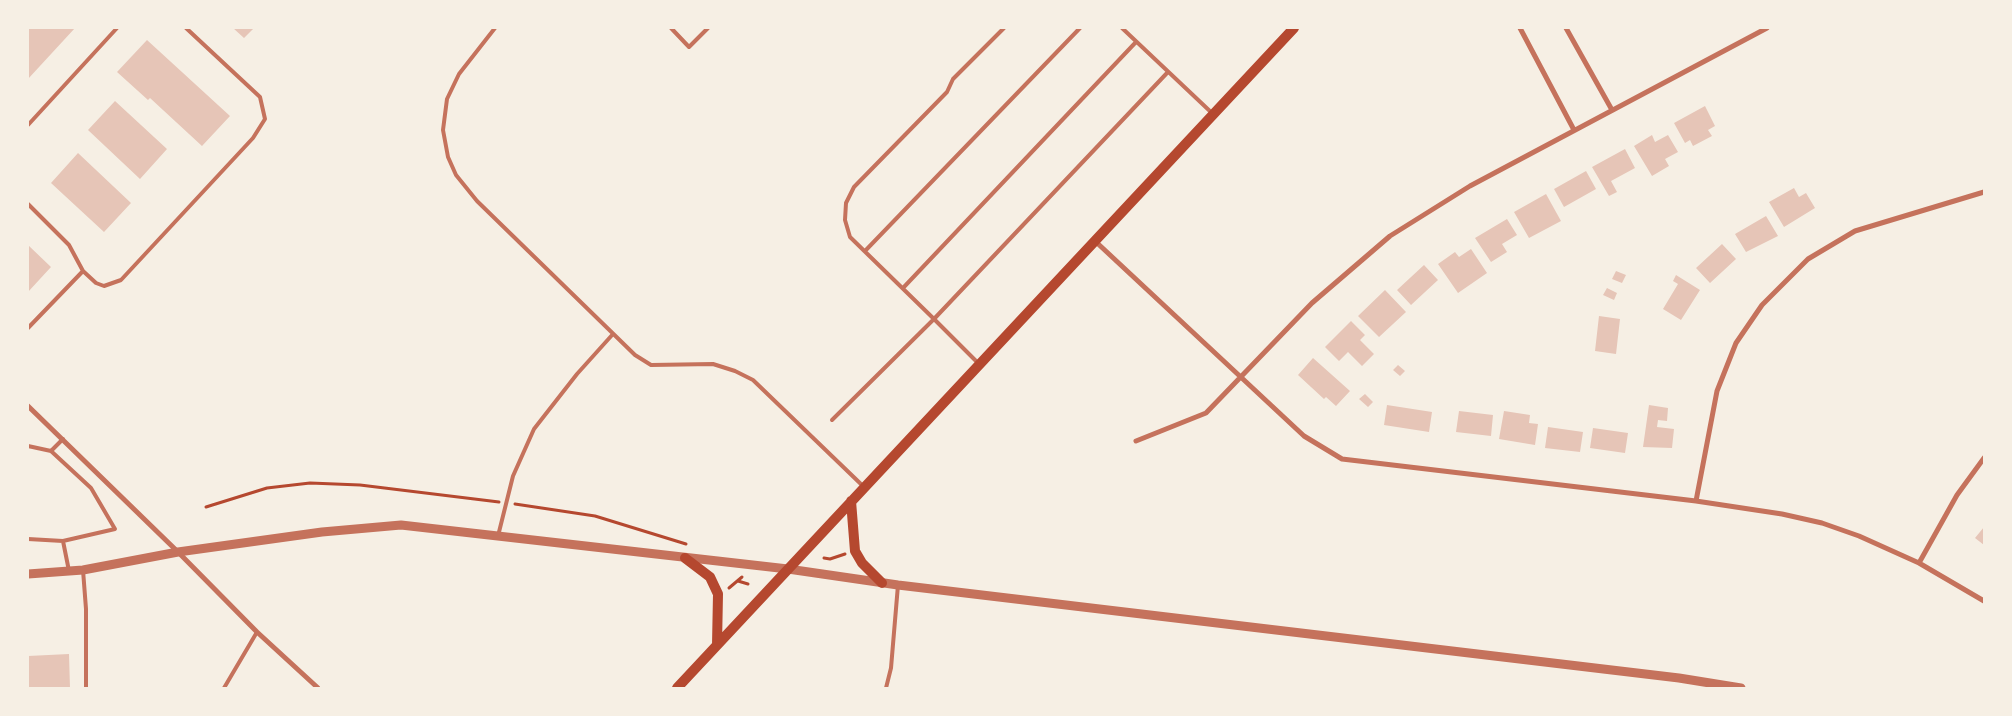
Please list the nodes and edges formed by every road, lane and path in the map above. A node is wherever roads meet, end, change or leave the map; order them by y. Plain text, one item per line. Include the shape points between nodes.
1 (117, 28) edge
2 (186, 28) edge
3 (495, 28) edge
4 (671, 28) edge
5 (708, 28) edge
6 (1004, 28) edge
7 (1080, 28) edge
8 (1122, 28) edge
9 (1294, 28) edge
10 (1520, 28) edge
11 (1566, 28) edge
12 (1767, 28) edge
13 (1136, 42) junction
14 (1167, 73) junction
15 (1612, 110) junction
16 (1213, 114) junction
17 (28, 125) edge
18 (1574, 130) junction
19 (1984, 192) edge
20 (28, 204) edge
21 (1095, 241) junction
22 (864, 251) junction
23 (83, 271) junction
24 (903, 288) junction
25 (934, 319) junction
26 (28, 328) edge
27 (613, 334) junction
28 (980, 365) junction
29 (1241, 379) junction
30 (28, 406) edge
31 (832, 420) dead end
32 (63, 439) junction
33 (1136, 441) dead end
34 (28, 446) edge
35 (51, 451) junction
36 (1984, 458) edge
37 (864, 487) junction
38 (851, 501) junction
39 (1696, 501) junction
40 (506, 503) junction
41 (206, 507) dead end
42 (498, 536) junction
43 (28, 539) edge
44 (63, 542) junction
45 (692, 545) dead end
46 (178, 552) junction
47 (850, 552) dead end
48 (685, 558) junction
49 (824, 558) dead end
50 (1919, 562) junction
51 (82, 570) junction
52 (788, 570) junction
53 (69, 571) junction
54 (28, 574) edge
55 (742, 577) dead end
56 (738, 581) junction
57 (882, 583) junction
58 (748, 584) dead end
59 (898, 585) junction
60 (725, 591) dead end
61 (1984, 601) edge
62 (257, 632) junction
63 (717, 645) junction
64 (86, 688) edge
65 (224, 688) edge
66 (318, 688) edge
67 (676, 688) edge
68 (886, 688) edge
69 (1741, 688) edge

1 - 17 lane
2 - 23 lane via 260,97 265,120 253,138 121,280 104,286
3 - 27 lane via 459,74 448,99 443,130 448,157 456,175 478,201
4 - 5 lane via 689,47
6 - 22 lane via 952,79 947,92 854,187 846,203 845,220 850,237
7 - 22 lane
8 - 13 lane
9 - 16 main road
10 - 18 street
11 - 15 street
12 - 15 street
13 - 14 lane
13 - 24 lane
14 - 16 lane
14 - 25 lane
15 - 18 street
16 - 21 main road
18 - 29 street via 1470,186 1390,236 1312,302
19 - 39 street via 1855,231 1808,259 1762,305 1736,343 1717,391
20 - 23 lane via 69,245
21 - 28 main road
21 - 29 street
22 - 24 lane
23 - 26 lane
24 - 25 lane
25 - 28 lane
25 - 31 lane
27 - 37 lane via 651,365 713,364 753,380
27 - 40 lane via 571,380 534,429 513,476
28 - 37 main road
29 - 33 street via 1206,413
29 - 39 street via 1304,436 1342,459
30 - 32 street
32 - 35 lane
32 - 46 street
34 - 35 lane
35 - 44 lane via 91,488 115,529
36 - 50 street via 1957,495
37 - 38 main road
38 - 52 main road
38 - 57 main road via 855,550 862,563
39 - 50 street via 1822,523
40 - 41 path via 360,485 310,483 267,488
40 - 42 lane
40 - 45 path via 574,511
42 - 46 street via 401,525 322,532
42 - 48 street
43 - 44 lane
44 - 53 lane
46 - 51 street
46 - 62 street
47 - 49 path
48 - 52 street
48 - 63 main road via 710,577 718,594
50 - 61 street
51 - 53 street
51 - 64 lane via 86,609
52 - 57 street
52 - 63 main road
53 - 54 street
55 - 56 path
56 - 58 path
56 - 60 path
57 - 59 street
59 - 68 lane via 891,668
59 - 69 street
62 - 65 lane
62 - 66 street
63 - 67 main road

